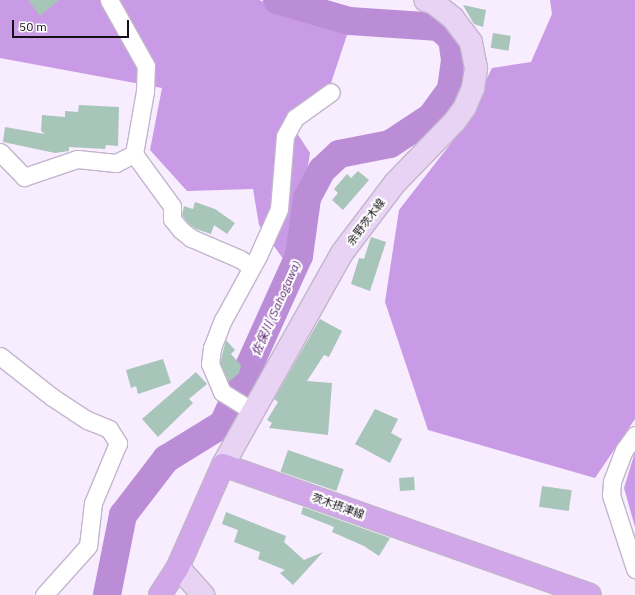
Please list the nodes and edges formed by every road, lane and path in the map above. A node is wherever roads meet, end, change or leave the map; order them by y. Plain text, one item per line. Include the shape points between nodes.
1 (110, 0) edge
2 (426, 0) edge
3 (331, 92) dead end
4 (0, 152) edge
5 (134, 154) junction
6 (250, 266) junction
7 (0, 356) edge
8 (254, 412) junction
9 (635, 435) edge
10 (223, 465) junction
11 (178, 567) junction
12 (635, 569) edge
13 (44, 595) edge
14 (160, 595) edge
15 (203, 595) edge
16 (590, 595) edge

1 - 5 street via 146,66 145,91
2 - 8 main road, 余野茨木線 via 453,18 471,42 476,68 465,107 455,121 394,183 342,254
3 - 6 street via 295,118 285,136 279,209 258,256
4 - 5 street via 24,177 77,159 116,163
5 - 6 street via 172,206 172,219 181,230 191,238 240,259
6 - 8 street via 223,320 212,348 210,364 222,392
7 - 13 street via 52,397 87,420 109,429 118,443 93,503 88,546
8 - 10 main road, 余野茨木線
9 - 12 street via 624,450 612,482 611,495
10 - 11 main road
10 - 16 main road, 茨木摂津線
11 - 14 main road
11 - 15 main road

